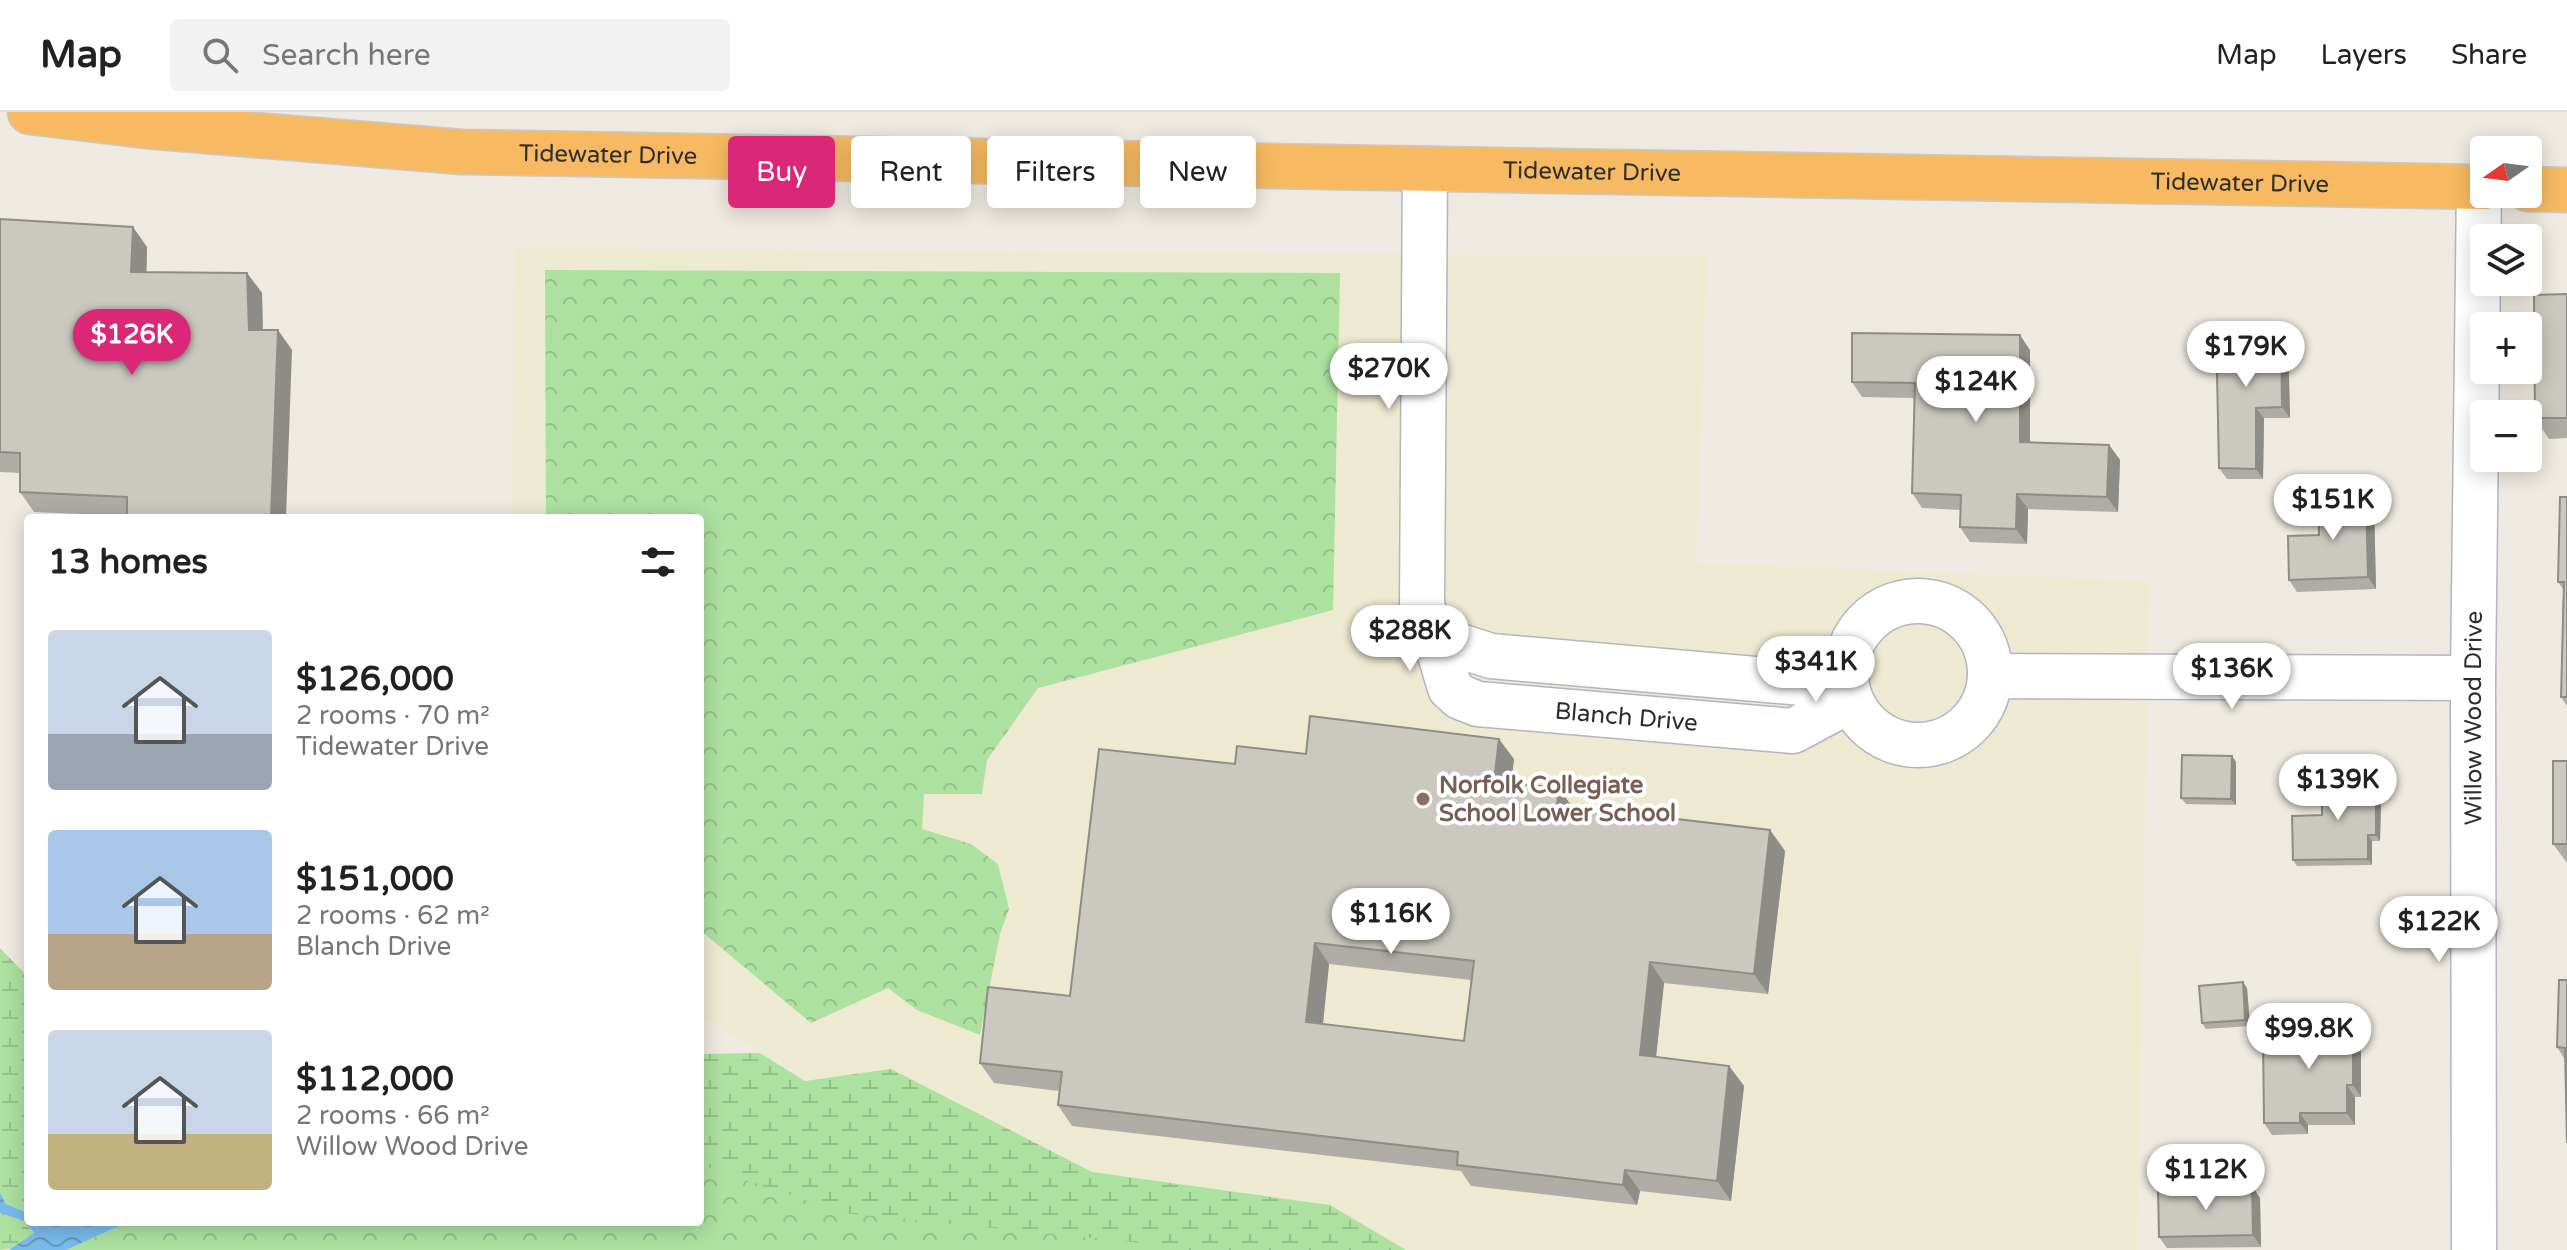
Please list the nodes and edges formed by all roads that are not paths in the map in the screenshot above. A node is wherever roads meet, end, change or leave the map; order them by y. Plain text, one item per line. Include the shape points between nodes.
1 (30, 112) edge
2 (1425, 169) junction
3 (2470, 187) edge
4 (2542, 189) edge
5 (2567, 190) edge
6 (2482, 208) edge
7 (1991, 676) junction
8 (2473, 678) junction
9 (1848, 692) junction
10 (2474, 1250) edge

1 - 2 highway, Tidewater Drive via 462,152
2 - 3 highway, Tidewater Drive
2 - 9 street, Blanch Drive via 1422,606 1435,638 1491,656
4 - 5 highway
6 - 8 street, Willow Wood Drive
7 - 8 street
7 - 9 street via 1986,700 1973,721 1954,737 1930,745 1906,745 1883,737 1854,710
7 - 9 street via 1988,652 1977,630 1936,602 1914,600 1891,605 1857,634 1848,655
8 - 10 street, Willow Wood Drive

